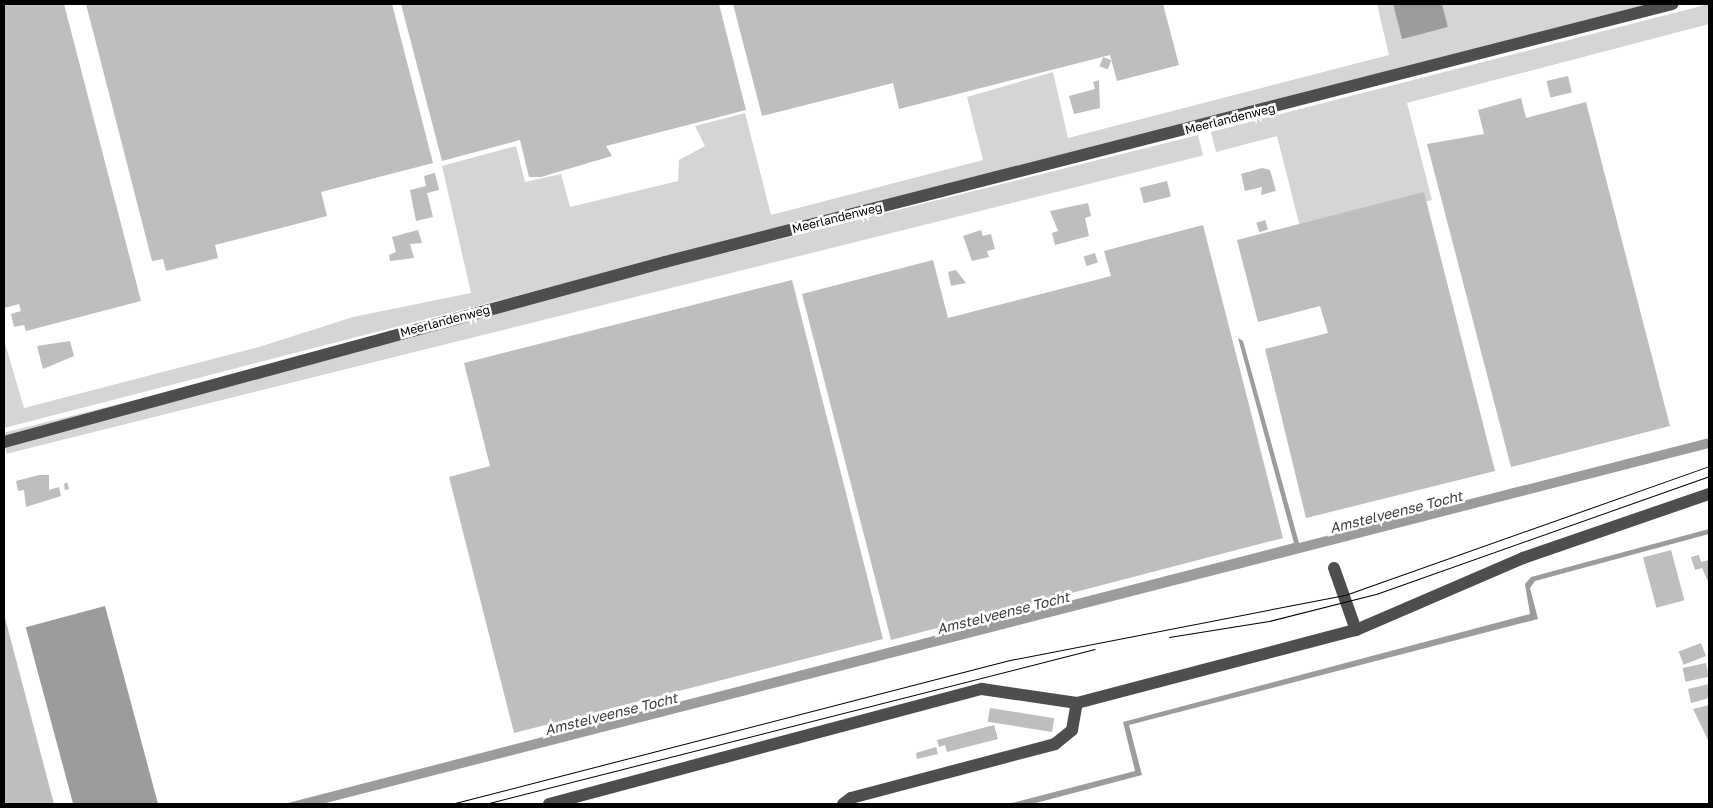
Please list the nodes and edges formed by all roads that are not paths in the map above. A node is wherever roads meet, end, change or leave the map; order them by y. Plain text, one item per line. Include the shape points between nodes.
1 (1672, 4) edge
2 (4, 442) edge
3 (1709, 494) edge
4 (1334, 568) dead end
5 (1356, 630) junction
6 (1077, 703) junction
7 (549, 804) edge
8 (843, 804) edge

1 - 2 street, Meerlandenweg via 665,262
3 - 5 street via 1523,558
4 - 5 street
5 - 6 street
6 - 7 street via 982,689
6 - 8 street via 1072,730 1054,744 851,798

